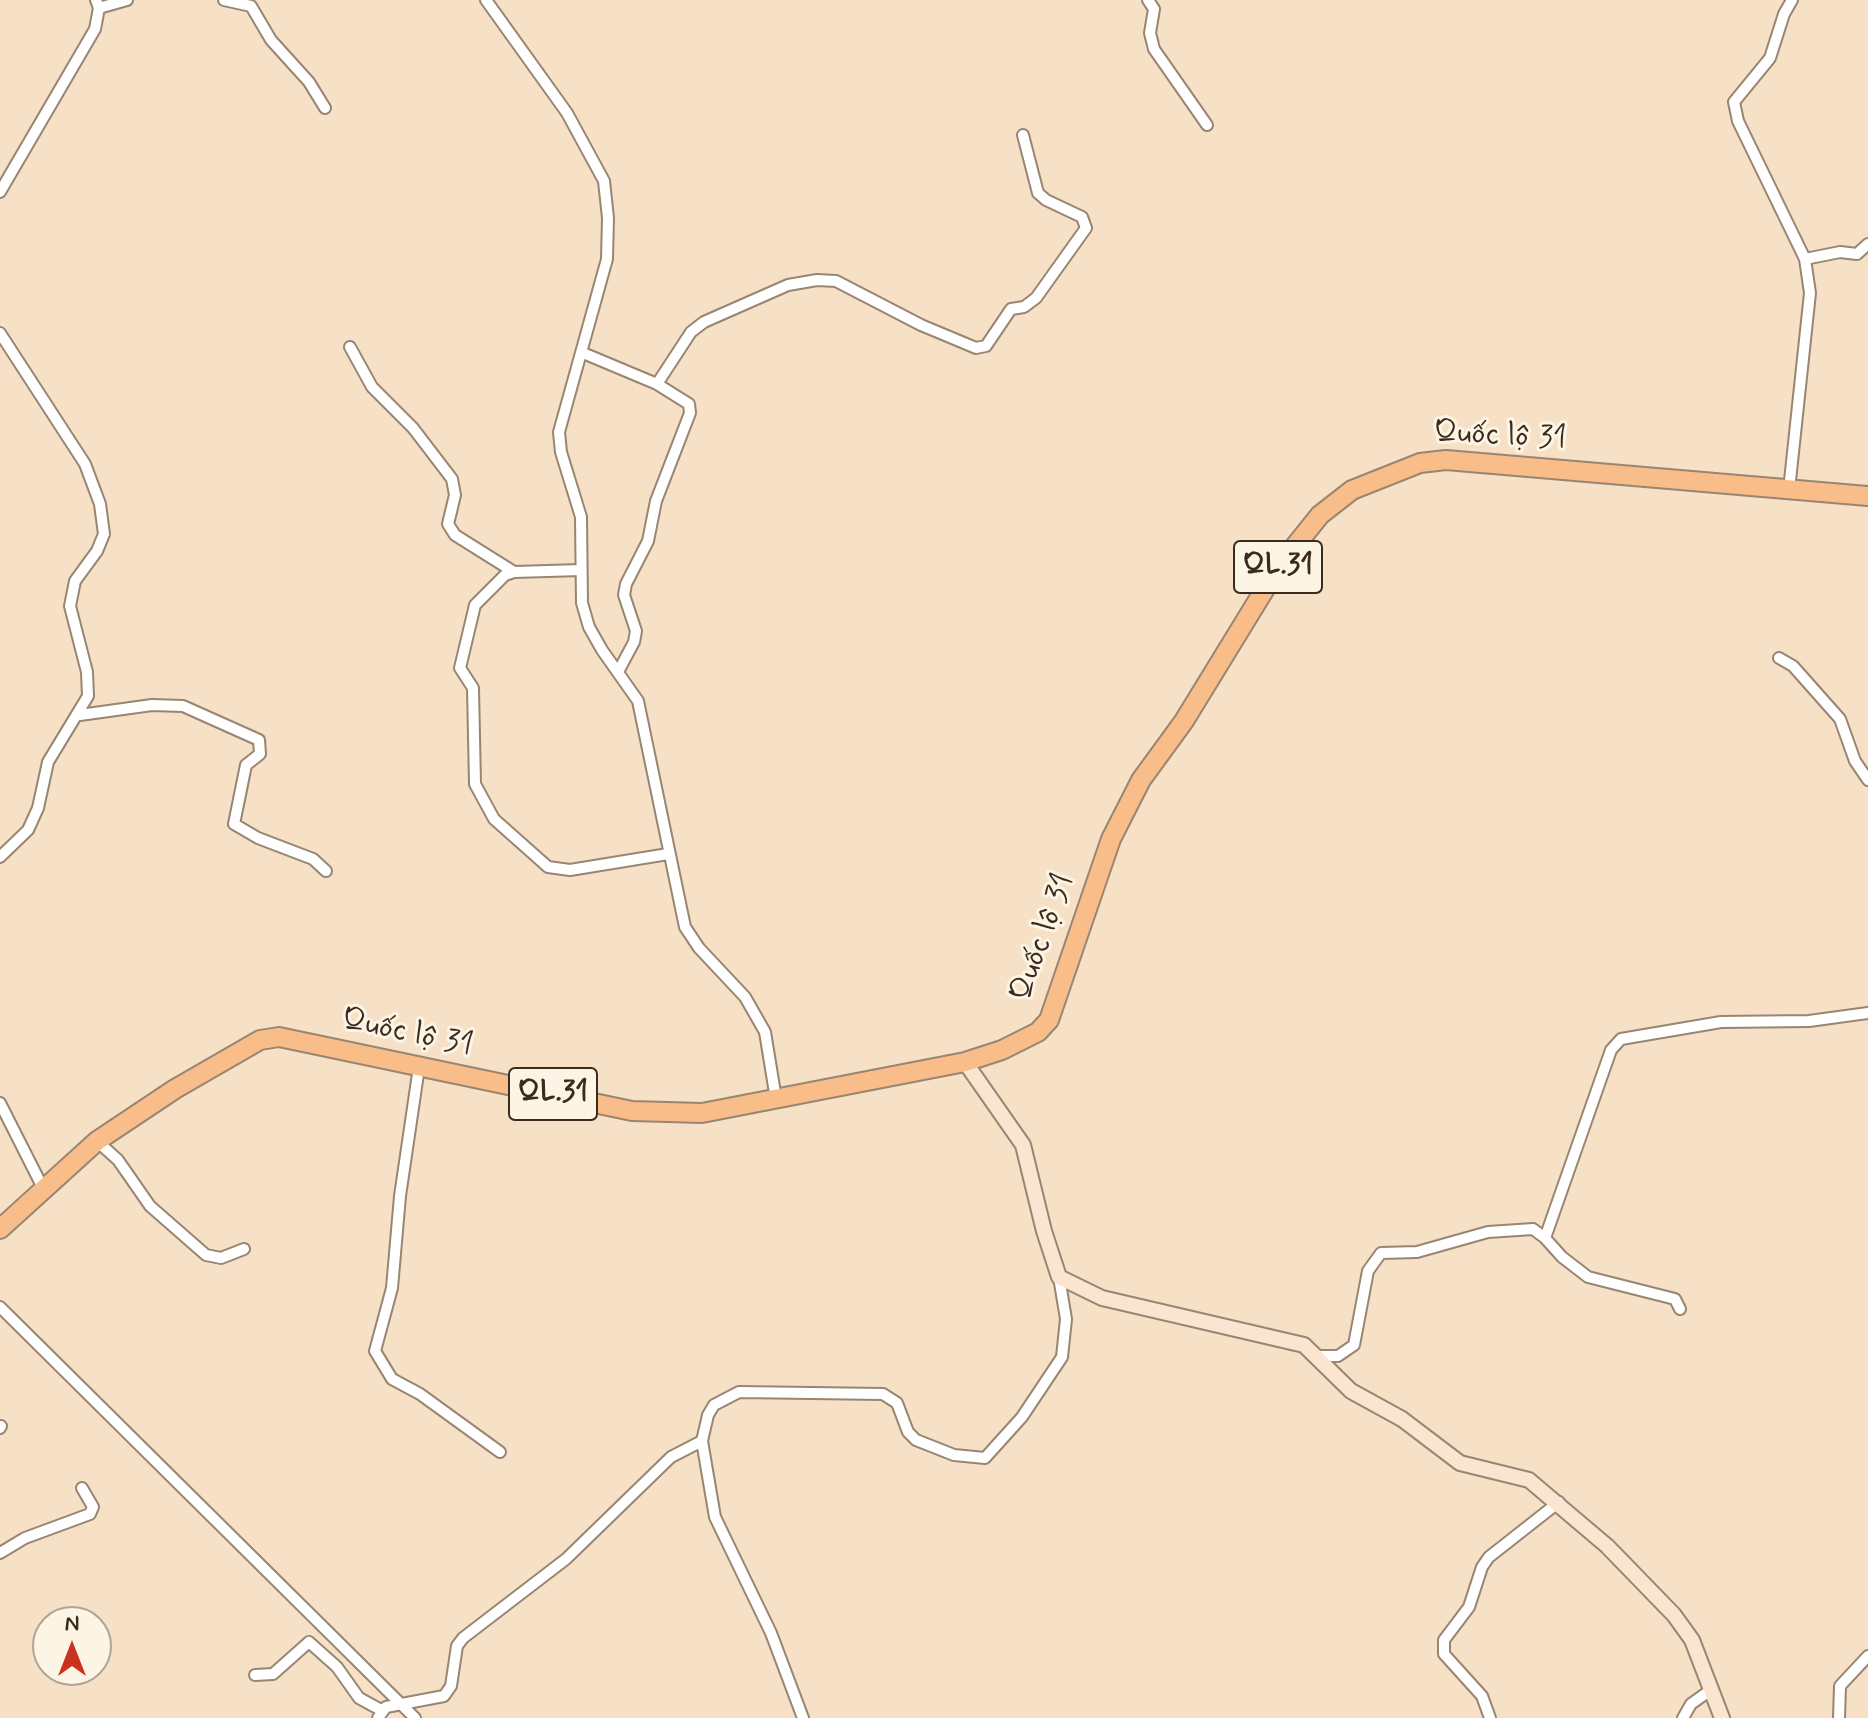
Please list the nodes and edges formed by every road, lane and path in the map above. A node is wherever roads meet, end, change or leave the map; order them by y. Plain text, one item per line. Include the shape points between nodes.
1 (127, 0) edge
2 (224, 0) edge
3 (486, 0) edge
4 (1148, 0) edge
5 (1792, 0) edge
6 (98, 4) edge
7 (325, 108) dead end
8 (1207, 125) dead end
9 (1023, 135) dead end
10 (0, 192) edge
11 (1868, 244) edge
12 (1805, 259) junction
13 (0, 333) edge
14 (350, 347) dead end
15 (583, 353) junction
16 (657, 384) junction
17 (1789, 490) junction
18 (1868, 496) edge
19 (581, 570) junction
20 (514, 572) junction
21 (1779, 658) dead end
22 (618, 672) junction
23 (80, 715) junction
24 (1868, 780) edge
25 (668, 854) junction
26 (0, 857) edge
27 (326, 871) dead end
28 (1868, 1013) edge
29 (965, 1062) junction
30 (419, 1067) junction
31 (776, 1099) junction
32 (0, 1103) edge
33 (97, 1141) junction
34 (43, 1188) junction
35 (0, 1229) edge
36 (1545, 1238) junction
37 (244, 1249) dead end
38 (1059, 1277) junction
39 (0, 1307) edge
40 (1680, 1309) dead end
41 (1316, 1356) junction
42 (702, 1441) junction
43 (500, 1452) dead end
44 (82, 1488) dead end
45 (1559, 1502) junction
46 (0, 1553) edge
47 (1868, 1656) edge
48 (255, 1675) dead end
49 (1712, 1689) junction
50 (403, 1705) junction
51 (380, 1714) edge
52 (415, 1718) edge
53 (803, 1718) edge
54 (1490, 1718) edge
55 (1683, 1718) edge
56 (1722, 1718) edge
57 (1839, 1718) edge

1 - 6 street
2 - 7 street via 251,6
3 - 15 street via 567,113 604,181 607,259
4 - 8 street via 1154,9 1154,49
5 - 12 street via 1770,58 1737,94 1734,111
6 - 10 street via 86,46
9 - 16 street via 1038,193 1082,217 1086,228 1036,298 1011,309 986,346 976,348 921,325 836,281 804,281 704,322 691,332
11 - 12 street via 1857,254
12 - 17 street via 1809,319
13 - 23 street via 85,464 100,504 103,539 75,581 70,606 89,686
14 - 20 street via 372,387 413,428 452,479 455,495 448,524 455,535
15 - 16 street
15 - 19 street via 559,432 581,517
16 - 22 street via 689,404 690,413 656,501 648,541 626,584 624,595 636,631
17 - 18 highway, Quốc lộ 31 / QL.31
17 - 29 highway, Quốc lộ 31 / QL.31 via 1446,460 1420,463 1352,490 1320,515 1279,566 1184,721 1141,780 1111,839 1049,1020 1025,1040
19 - 20 street
19 - 22 street via 584,614
20 - 25 street via 475,605 460,668 473,688 473,772 487,811 557,870
21 - 24 street via 1793,666 1840,719
22 - 25 street via 638,701
23 - 26 street via 48,762 28,830
23 - 27 street via 183,706 259,740 260,754 246,765 234,824 313,859
25 - 31 street via 685,927 745,997 765,1032
28 - 36 street via 1809,1021 1721,1022 1621,1039 1611,1050
29 - 31 highway, Quốc lộ 31 / QL.31
29 - 38 street via 1023,1145
30 - 31 highway, Quốc lộ 31 / QL.31 via 632,1111 702,1113
30 - 33 highway, Quốc lộ 31 / QL.31 via 279,1037 245,1046
30 - 43 street via 392,1288 375,1351 392,1379
32 - 34 street
33 - 34 highway, Quốc lộ 31 / QL.31
33 - 37 street via 118,1160 150,1206 206,1255 221,1258
34 - 35 highway, Quốc lộ 31 / QL.31
36 - 40 street via 1588,1277 1675,1299
36 - 41 street via 1533,1229 1503,1231 1417,1252 1381,1253 1368,1271 1354,1345 1338,1356
38 - 41 street via 1102,1298 1288,1339
38 - 42 street via 1067,1338 1062,1357 1022,1417 985,1458 954,1455 916,1440 897,1403 883,1394 739,1392 714,1405
39 - 50 street
41 - 45 street via 1351,1391 1402,1419 1460,1463 1514,1474
42 - 50 street via 671,1457 566,1559 463,1638 448,1692
42 - 53 street via 715,1517 771,1633
44 - 46 street via 93,1507 90,1514
45 - 49 street via 1674,1615 1692,1640
45 - 54 street via 1489,1557 1469,1607 1444,1640 1444,1654 1482,1696
47 - 57 street via 1840,1686
48 - 51 street via 273,1674 309,1642
49 - 55 street via 1691,1704
49 - 56 street
50 - 51 street
50 - 52 street

